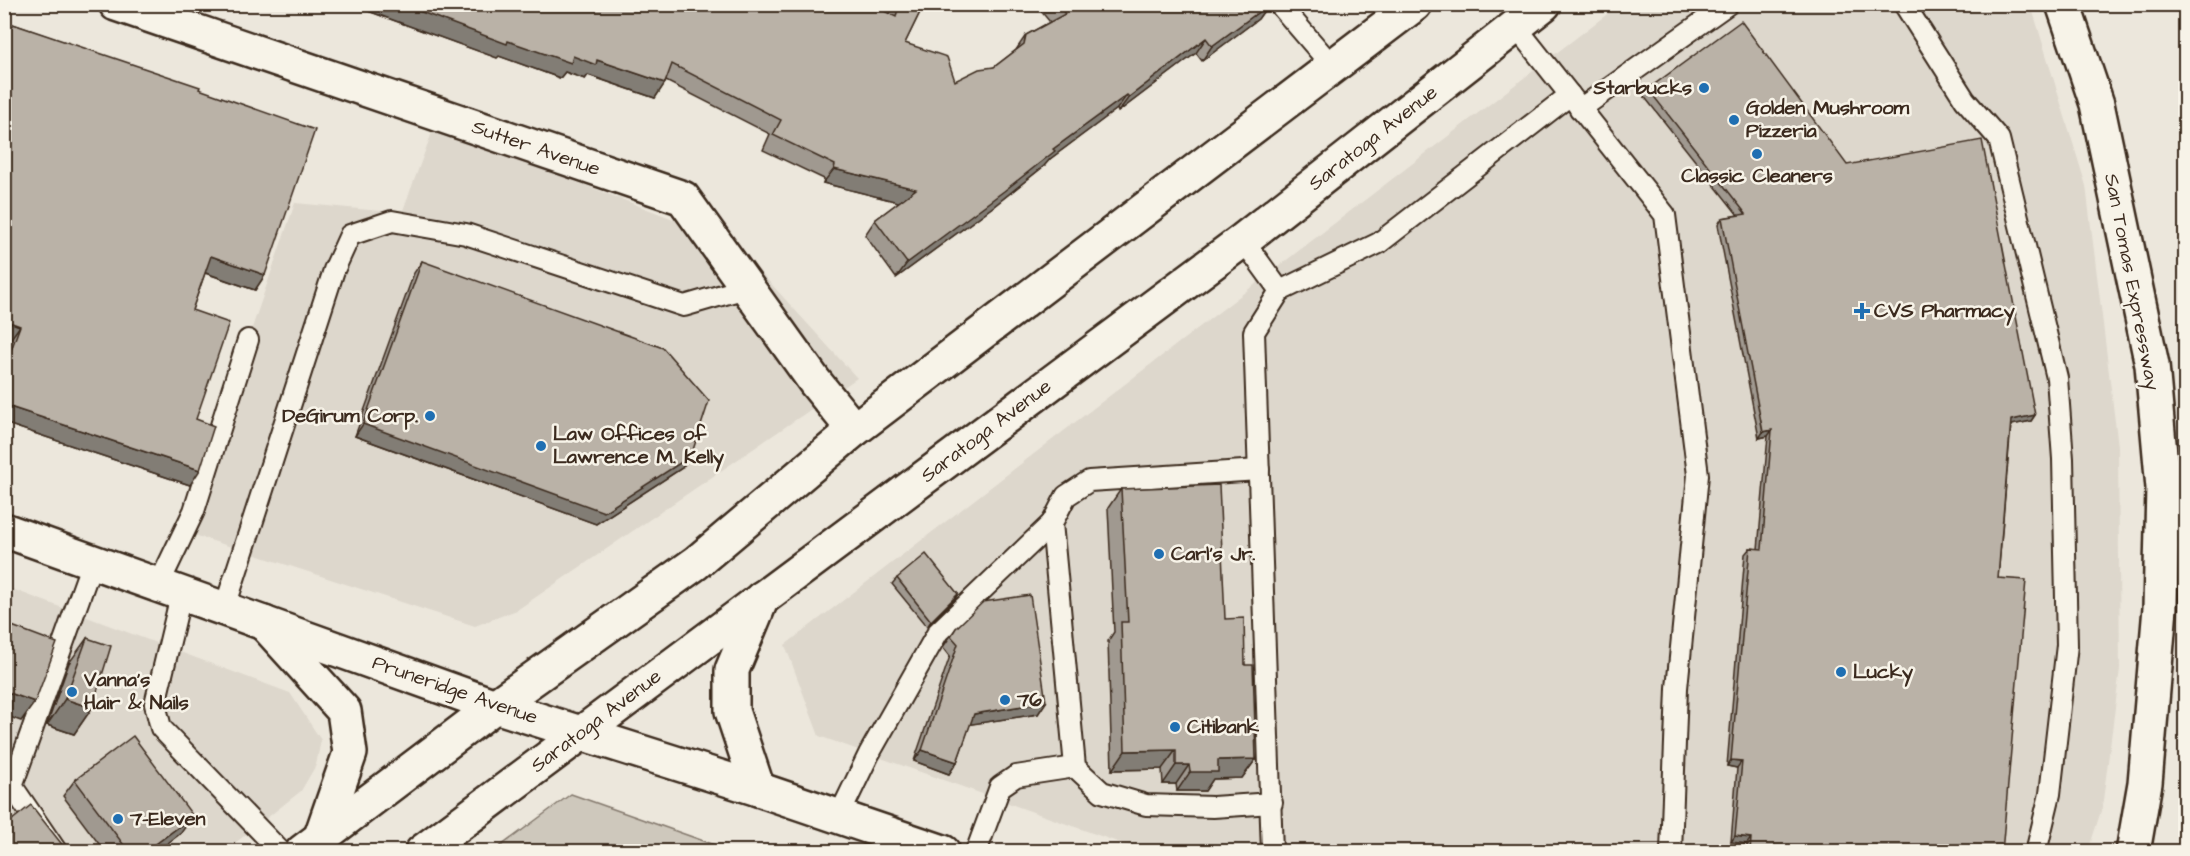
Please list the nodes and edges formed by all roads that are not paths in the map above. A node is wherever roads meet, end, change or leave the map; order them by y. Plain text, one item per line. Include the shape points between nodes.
1 (116, 4) edge
2 (1278, 4) edge
3 (1415, 4) edge
4 (1544, 4) edge
5 (1728, 4) edge
6 (1904, 4) edge
7 (2063, 4) edge
8 (1516, 27) junction
9 (1333, 67) junction
10 (1575, 102) junction
11 (1243, 240) junction
12 (746, 288) junction
13 (1280, 291) junction
14 (248, 340) dead end
15 (854, 430) junction
16 (1259, 470) junction
17 (1052, 523) junction
18 (4, 530) edge
19 (93, 560) junction
20 (170, 587) junction
21 (762, 597) junction
22 (225, 607) junction
23 (261, 620) junction
24 (495, 706) junction
25 (579, 733) junction
26 (1075, 767) junction
27 (2145, 783) junction
28 (758, 789) junction
29 (1272, 803) junction
30 (839, 816) junction
31 (311, 845) edge
32 (57, 852) edge
33 (281, 852) edge
34 (422, 852) edge
35 (943, 852) edge
36 (976, 852) edge
37 (1272, 852) edge
38 (1671, 852) edge
39 (2036, 852) edge
40 (2117, 852) edge
41 (2133, 852) edge

1 - 12 main road, Sutter Avenue via 683,198
2 - 9 lane
3 - 9 main road
4 - 8 main road, Saratoga Avenue
5 - 10 lane
6 - 39 lane via 1965,100 1999,139 2057,378 2067,645 2050,794
7 - 27 main road, San Tomas Expressway via 2097,104 2152,364 2163,488 2160,608
8 - 10 lane
8 - 11 main road, Saratoga Avenue
9 - 15 main road
10 - 13 lane via 1379,243
10 - 38 lane via 1665,215 1698,475 1677,688
11 - 13 lane
11 - 21 main road, Saratoga Avenue
12 - 15 main road, Sutter Avenue
12 - 22 lane via 684,306 466,234 392,221 351,235 334,270
13 - 16 lane via 1254,332
14 - 20 lane
15 - 24 main road via 696,562
16 - 17 lane via 1089,481 1066,496
16 - 29 lane
17 - 26 lane
17 - 30 lane via 938,632
18 - 19 main road, Pruneridge Avenue
19 - 20 main road, Pruneridge Avenue
19 - 32 lane via 12,786
20 - 22 main road, Pruneridge Avenue
20 - 33 lane via 155,704 161,728
21 - 25 main road, Saratoga Avenue
21 - 28 main road via 732,670 732,711
22 - 23 main road, Pruneridge Avenue
23 - 24 main road, Pruneridge Avenue
23 - 31 main road via 344,711 350,753
24 - 25 main road, Pruneridge Avenue
24 - 31 main road
25 - 28 main road, Pruneridge Avenue
25 - 34 main road, Saratoga Avenue
26 - 29 lane via 1101,792 1146,805 1214,807
26 - 36 lane via 1016,776 1000,787
27 - 40 main road
27 - 41 main road, San Tomas Expressway
28 - 30 main road, Pruneridge Avenue
29 - 37 lane
30 - 35 main road, Pruneridge Avenue

